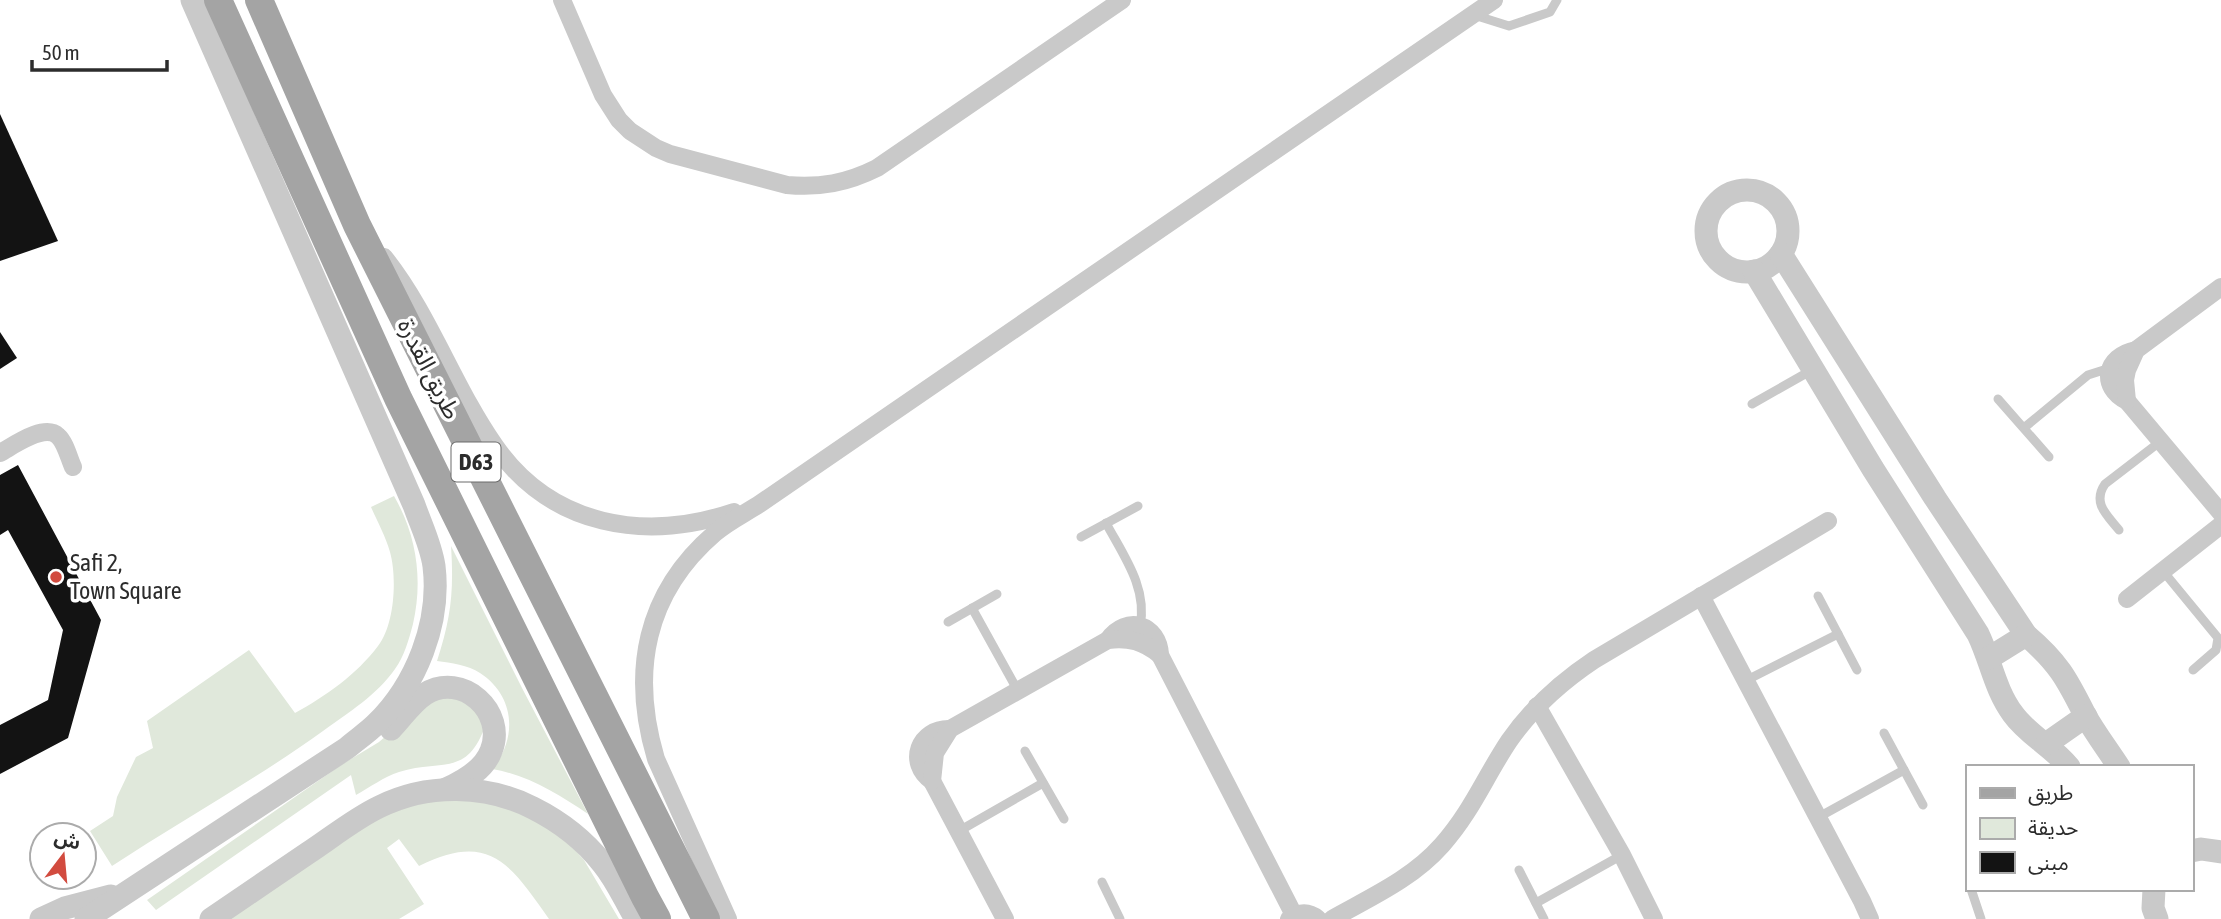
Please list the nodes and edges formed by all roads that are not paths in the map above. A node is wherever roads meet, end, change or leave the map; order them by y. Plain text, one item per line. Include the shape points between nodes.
1 (192, 0) edge
2 (218, 0) edge
3 (259, 0) edge
4 (562, 0) edge
5 (1122, 0) edge
6 (1494, 0) edge
7 (1557, 0) edge
8 (1473, 15) junction
9 (357, 225) junction
10 (1780, 254) junction
11 (1754, 271) junction
12 (2221, 287) edge
13 (2136, 350) junction
14 (2110, 368) junction
15 (1812, 370) junction
16 (1998, 399) dead end
17 (2127, 401) junction
18 (1752, 404) dead end
19 (2025, 427) junction
20 (2161, 441) junction
21 (0, 453) edge
22 (2049, 457) dead end
23 (73, 467) dead end
24 (761, 503) junction
25 (1138, 506) dead end
26 (2221, 513) edge
27 (1828, 521) dead end
28 (1107, 523) junction
29 (2221, 525) edge
30 (2119, 530) dead end
31 (1081, 537) dead end
32 (2163, 571) junction
33 (997, 594) dead end
34 (1701, 596) junction
35 (1818, 596) dead end
36 (2127, 599) dead end
37 (972, 608) junction
38 (948, 622) dead end
39 (1140, 626) junction
40 (1838, 634) junction
41 (2026, 635) junction
42 (1108, 640) junction
43 (1160, 655) junction
44 (1989, 658) junction
45 (1857, 670) dead end
46 (2193, 670) dead end
47 (1745, 681) junction
48 (1018, 691) junction
49 (1537, 706) junction
50 (2085, 716) junction
51 (1884, 733) dead end
52 (2046, 744) junction
53 (342, 751) junction
54 (1025, 751) dead end
55 (2067, 765) edge
56 (2118, 765) edge
57 (1904, 769) junction
58 (1043, 783) junction
59 (446, 789) junction
60 (1923, 805) dead end
61 (1817, 818) junction
62 (1064, 819) dead end
63 (959, 831) junction
64 (1622, 855) junction
65 (1519, 870) dead end
66 (1102, 882) dead end
67 (1971, 891) edge
68 (2154, 891) edge
69 (127, 892) junction
70 (1536, 903) junction
71 (1292, 917) edge
72 (1118, 918) edge
73 (1977, 918) edge
74 (41, 919) edge
75 (86, 919) edge
76 (211, 919) edge
77 (636, 919) edge
78 (657, 919) edge
79 (705, 919) edge
80 (728, 919) edge
81 (1005, 919) edge
82 (1318, 919) edge
83 (1332, 919) edge
84 (1544, 919) edge
85 (1654, 919) edge
86 (1870, 919) edge
87 (2157, 919) edge

1 - 53 street via 414,505 434,566 433,610 413,672 390,709
2 - 78 main road, طريق القدرة / D63 via 398,398
3 - 9 main road, طريق القدرة / D63
4 - 5 street via 603,95 620,120 642,140 670,155 806,187 843,183 877,168
6 - 8 street
7 - 8 lane via 1550,12 1509,26
8 - 24 street
9 - 24 street via 404,285 496,447 539,490 575,511 634,527 693,524
9 - 79 main road, طريق القدرة / D63
10 - 11 street
10 - 11 street via 1788,230 1780,207 1760,192 1735,191 1724,196 1708,215 1706,239 1711,251 1729,268
10 - 41 street
11 - 15 street
12 - 13 street
13 - 14 street via 2120,355
13 - 17 street via 2125,380
14 - 17 street via 2110,385
14 - 19 lane via 2088,375
15 - 18 lane
15 - 44 street
16 - 19 lane
17 - 20 street
19 - 22 lane
20 - 26 street
20 - 30 lane via 2100,491 2101,508
21 - 23 street via 37,433 50,432 58,436
24 - 80 street via 717,531 679,572 653,621 643,676 643,704 656,758
25 - 28 lane
27 - 34 street
28 - 31 lane
28 - 39 lane via 1139,588
29 - 32 street
32 - 36 street
32 - 46 lane via 2218,638 2216,650
33 - 37 lane
34 - 47 street
34 - 49 street via 1579,670
35 - 40 lane
37 - 38 lane
37 - 48 lane
39 - 42 street via 1118,629
39 - 43 street via 1153,634
40 - 45 lane
40 - 47 lane
41 - 44 street
41 - 50 street via 2056,663
42 - 43 street via 1136,641
42 - 48 street
43 - 71 street
44 - 52 street via 2002,698 2029,732
47 - 61 street
48 - 63 street via 950,729 928,735 919,748 921,770 932,781
49 - 64 street
49 - 83 street via 1510,741 1475,802 1433,855 1399,882
50 - 52 street
50 - 56 street
51 - 57 lane
52 - 55 street
53 - 59 street via 372,745 426,694 446,687 466,691 489,713 493,743 482,765
53 - 69 street
54 - 58 lane
57 - 60 lane
57 - 61 lane
58 - 62 lane
58 - 63 lane
59 - 76 street via 380,807
59 - 77 street via 506,796 561,824 604,866
61 - 86 street
63 - 81 street
64 - 70 lane
64 - 85 street
65 - 70 lane
66 - 72 lane
67 - 73 lane
68 - 87 street
69 - 74 street
69 - 75 street
70 - 84 lane
71 - 82 street via 1307,913

